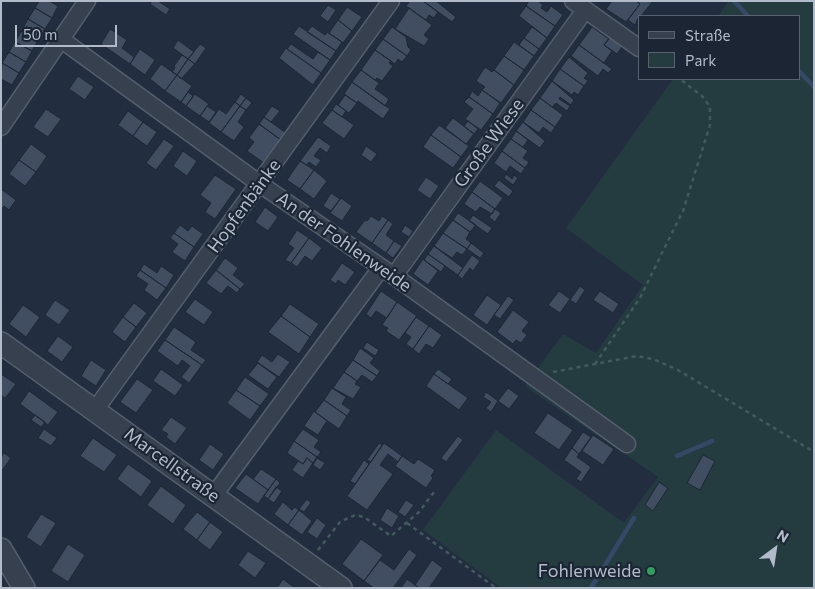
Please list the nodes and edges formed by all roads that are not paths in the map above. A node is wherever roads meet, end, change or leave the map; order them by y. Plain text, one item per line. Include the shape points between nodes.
1 (88, 1) edge
2 (391, 1) edge
3 (579, 6) edge
4 (62, 40) junction
5 (638, 47) edge
6 (1, 127) edge
7 (260, 184) junction
8 (387, 272) junction
9 (1, 343) edge
10 (95, 410) junction
11 (627, 444) dead end
12 (214, 495) junction
13 (1, 549) edge
14 (24, 588) edge
15 (342, 588) edge

1 - 4 street
2 - 7 street, Hopfenbänke
3 - 5 street
3 - 8 street, Große Wiese
4 - 6 street
4 - 7 street, An der Fohlenweide
7 - 8 street, An der Fohlenweide
7 - 10 street, Hopfenbänke
8 - 11 street, An der Fohlenweide
8 - 12 street, Große Wiese
9 - 10 street, Marcellstraße
10 - 12 street, Marcellstraße
12 - 15 street, Marcellstraße
13 - 14 street

